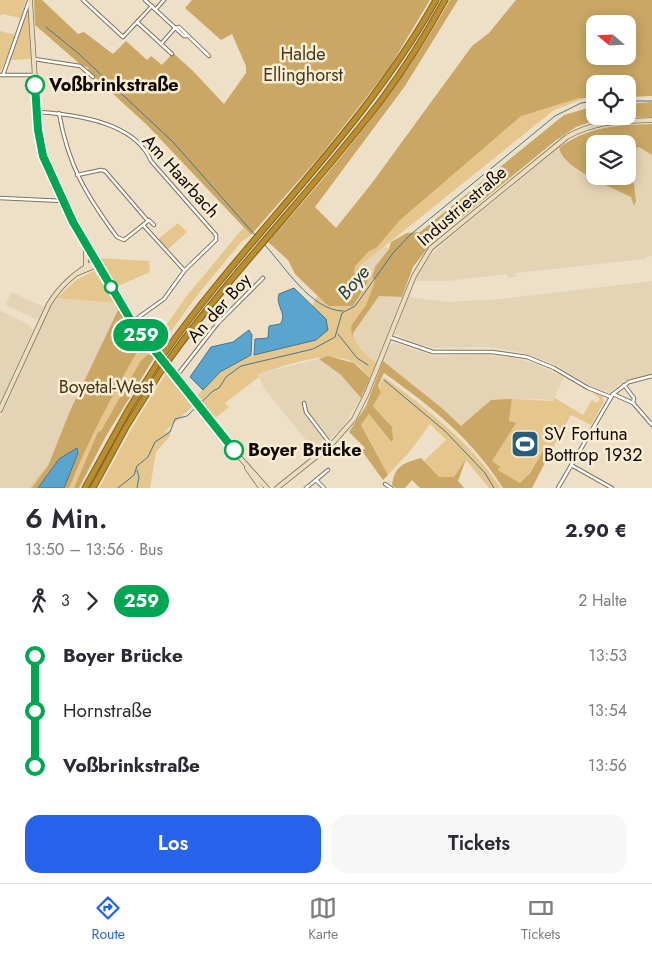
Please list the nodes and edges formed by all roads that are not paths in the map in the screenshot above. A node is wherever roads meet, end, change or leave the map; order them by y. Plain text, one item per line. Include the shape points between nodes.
1 (30, 0) edge
2 (83, 0) edge
3 (145, 0) edge
4 (164, 0) edge
5 (436, 0) edge
6 (445, 0) edge
7 (152, 6) junction
8 (156, 10) junction
9 (136, 22) junction
10 (176, 28) junction
11 (161, 44) junction
12 (172, 54) dead end
13 (209, 56) dead end
14 (34, 59) junction
15 (1, 75) edge
16 (35, 75) junction
17 (93, 77) dead end
18 (37, 112) junction
19 (59, 113) junction
20 (652, 120) edge
21 (78, 175) junction
22 (0, 198) edge
23 (62, 201) junction
24 (149, 220) junction
25 (143, 225) junction
26 (154, 225) dead end
27 (86, 245) junction
28 (97, 263) junction
29 (86, 266) junction
30 (185, 270) junction
31 (78, 274) junction
32 (263, 278) dead end
33 (132, 322) junction
34 (390, 337) junction
35 (652, 376) edge
36 (175, 378) junction
37 (624, 385) junction
38 (613, 394) junction
39 (611, 397) junction
40 (304, 403) dead end
41 (633, 403) junction
42 (0, 410) edge
43 (652, 425) edge
44 (331, 445) junction
45 (245, 464) junction
46 (571, 465) junction
47 (328, 470) dead end
48 (316, 480) junction
49 (385, 484) dead end
50 (85, 488) edge
51 (93, 488) edge
52 (261, 488) edge
53 (268, 488) edge
54 (277, 488) edge
55 (306, 488) edge
56 (324, 488) edge
57 (391, 488) edge
58 (558, 488) edge
59 (612, 488) edge

1 - 14 street
1 - 15 street
2 - 9 street via 123,37
3 - 7 street
4 - 8 street
5 - 50 highway, bridge via 372,98 205,298 163,355
6 - 51 highway, bridge via 382,98 216,296 168,360
7 - 8 street
7 - 9 street
8 - 10 street
9 - 11 street
10 - 11 street
10 - 13 street via 179,27
11 - 12 street
14 - 16 street
14 - 17 street via 80,66
15 - 16 street
16 - 18 street
18 - 19 street, Am Haarbach
18 - 23 street via 43,156
19 - 21 street via 64,146
19 - 30 street, Am Haarbach via 93,119 131,138 217,237
20 - 34 street, Industriestraße via 611,122 582,128 441,238 423,258
21 - 24 street via 105,171
21 - 25 street via 119,239 124,240
22 - 23 street
23 - 27 street
24 - 25 street
24 - 26 street
25 - 30 street
27 - 28 street
27 - 29 street
28 - 29 street
28 - 31 street
28 - 33 street
29 - 31 street
30 - 33 street via 164,299
31 - 42 street via 57,292 49,304
32 - 36 street, An der Boy via 218,323
33 - 36 street
34 - 39 street via 433,352 492,352 526,357
34 - 44 street, Industriestraße via 361,407 347,429
35 - 37 street
36 - 45 street
37 - 38 street
37 - 41 street via 634,398
38 - 39 street
38 - 41 street
39 - 46 street
40 - 44 street via 306,412
41 - 43 street
44 - 54 street, Industriestraße
45 - 52 street
45 - 53 street
46 - 58 street
46 - 59 street
47 - 48 street
48 - 55 street
48 - 56 street
49 - 57 street

